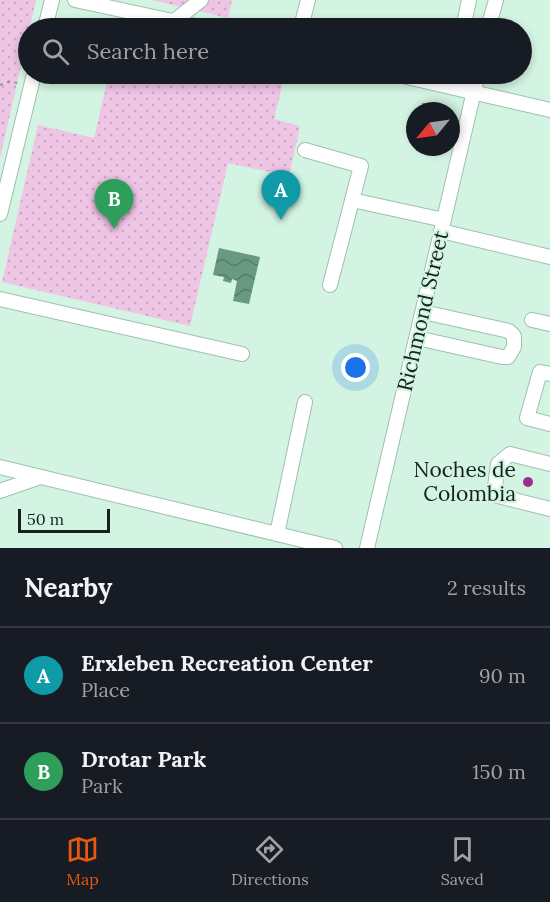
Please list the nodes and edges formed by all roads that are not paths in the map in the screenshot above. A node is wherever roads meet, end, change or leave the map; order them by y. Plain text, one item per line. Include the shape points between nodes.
1 (52, 0) edge
2 (75, 0) edge
3 (201, 0) edge
4 (308, 0) edge
5 (469, 0) edge
6 (494, 2) edge
7 (48, 18) edge
8 (160, 18) edge
9 (178, 18) edge
10 (303, 18) edge
11 (465, 18) edge
12 (490, 18) edge
13 (32, 84) edge
14 (457, 84) edge
15 (476, 84) edge
16 (474, 93) junction
17 (550, 110) edge
18 (305, 150) dead end
19 (352, 200) junction
20 (0, 214) edge
21 (443, 226) junction
22 (550, 257) edge
23 (330, 285) dead end
24 (0, 299) edge
25 (423, 312) junction
26 (532, 320) dead end
27 (550, 324) edge
28 (417, 338) junction
29 (242, 354) dead end
30 (550, 374) edge
31 (305, 402) dead end
32 (550, 424) edge
33 (550, 464) edge
34 (0, 467) edge
35 (39, 478) junction
36 (0, 490) edge
37 (550, 509) edge
38 (277, 534) junction
39 (335, 548) edge
40 (367, 548) edge

1 - 7 street
2 - 8 street
3 - 9 street
4 - 10 street
5 - 11 street
6 - 12 street
13 - 20 street
14 - 16 street
15 - 16 street, Richmond Street
16 - 17 street
16 - 21 street, Richmond Street
18 - 19 street via 362,166
19 - 21 street
19 - 23 street
21 - 22 street
21 - 25 street, Richmond Street
24 - 29 street
25 - 28 street, Richmond Street
25 - 28 street via 509,331 514,336 514,347 508,357 502,357
26 - 27 street
28 - 40 street, Richmond Street
30 - 32 street via 540,372 527,418
31 - 38 street
33 - 37 street via 510,454 498,464 494,495
34 - 35 street
35 - 36 street
35 - 38 street
38 - 39 street

